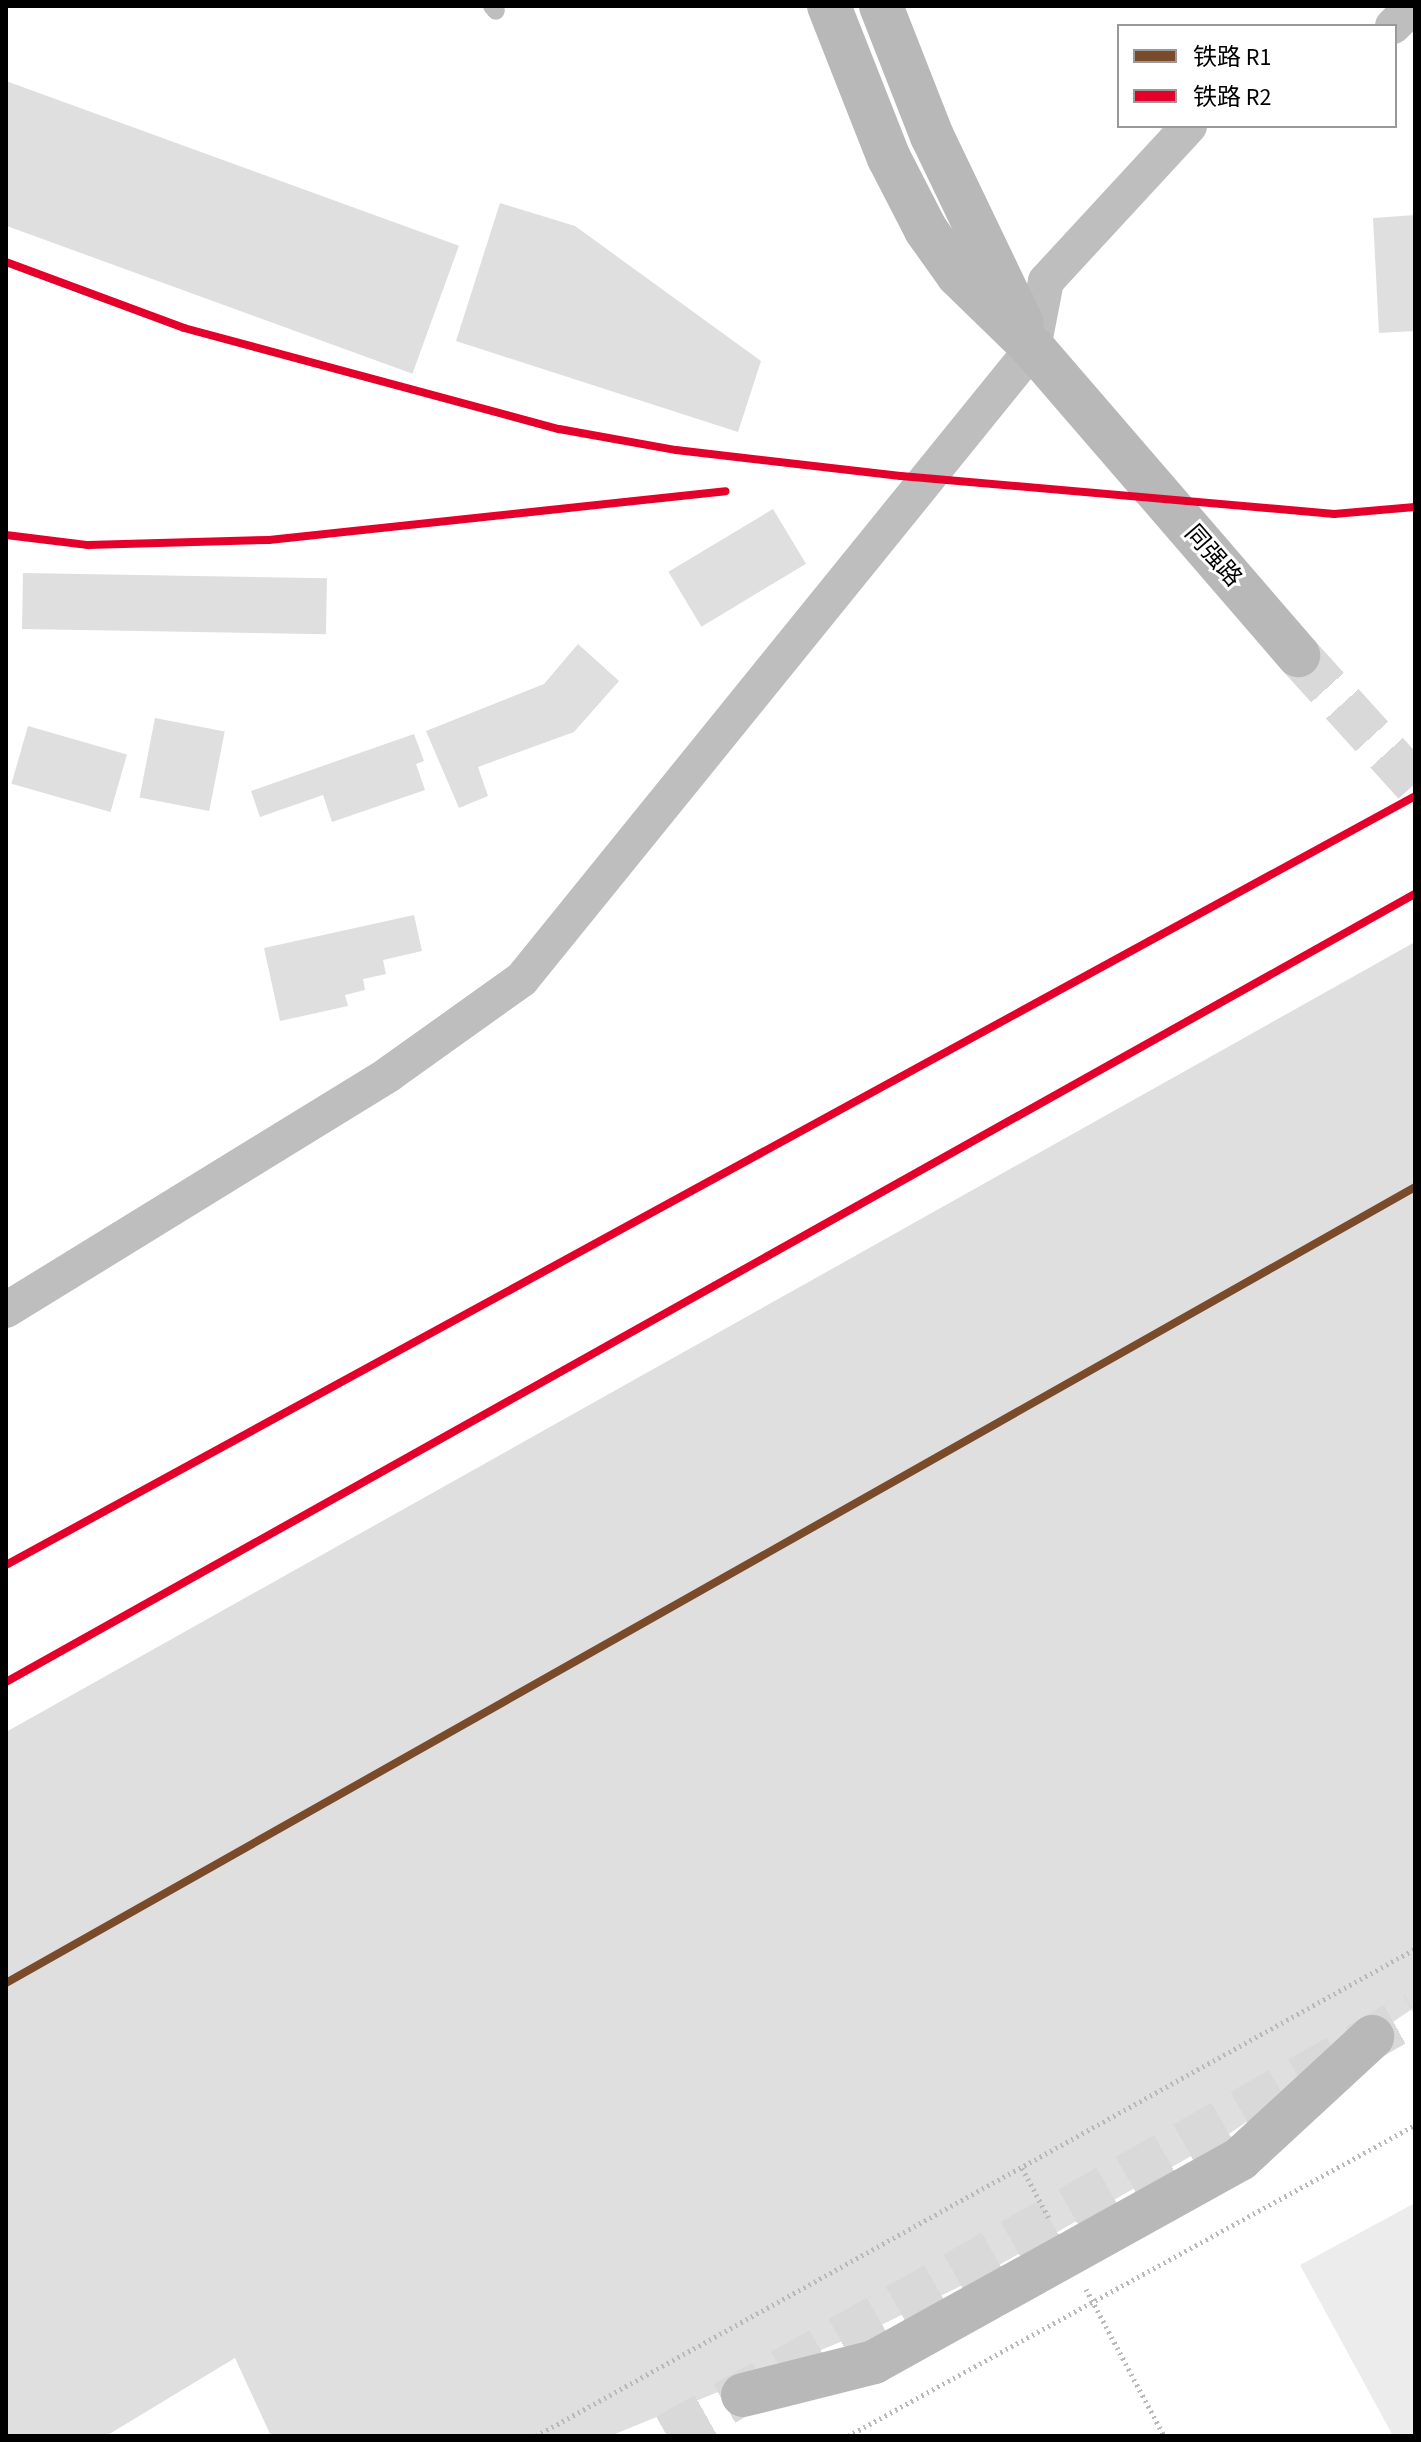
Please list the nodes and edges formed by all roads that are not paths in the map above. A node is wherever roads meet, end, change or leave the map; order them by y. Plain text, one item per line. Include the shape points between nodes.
1 (829, 6) edge
2 (881, 6) edge
3 (1413, 6) edge
4 (1395, 24) edge
5 (1187, 128) edge
6 (1033, 348) junction
7 (1298, 655) tunnel mouth
8 (6, 1310) edge
9 (1372, 2037) dead end
10 (743, 2395) dead end

1 - 6 main road, 同强路 via 889,158 926,230 958,275
2 - 6 main road, 同强路 via 932,136
3 - 4 street
5 - 6 street via 1046,281
6 - 7 main road, 同强路
6 - 8 street via 522,979 389,1074
9 - 10 main road, bridge via 1240,2159 874,2362

